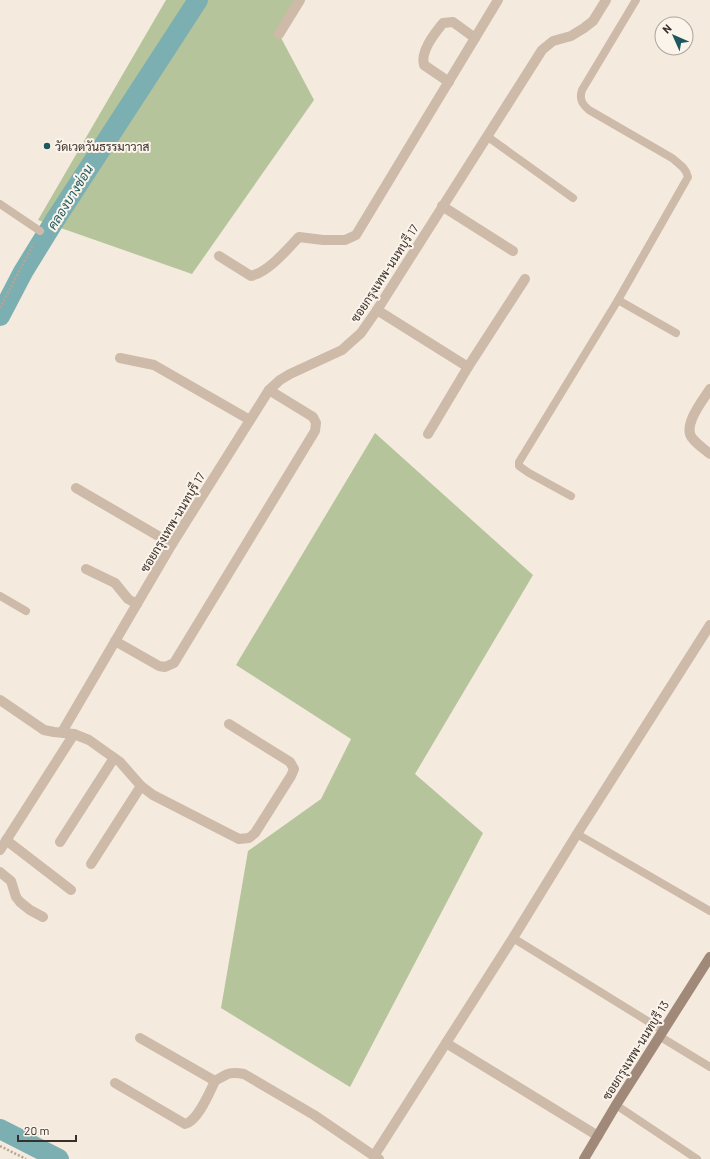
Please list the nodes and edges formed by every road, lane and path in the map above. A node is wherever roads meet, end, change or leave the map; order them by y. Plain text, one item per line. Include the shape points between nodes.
1 (300, 0) edge
2 (498, 0) edge
3 (606, 0) edge
4 (636, 0) edge
5 (279, 34) dead end
6 (475, 38) junction
7 (449, 82) junction
8 (488, 136) junction
9 (573, 198) dead end
10 (0, 204) edge
11 (442, 206) junction
12 (40, 231) joint
13 (513, 251) dead end
14 (219, 256) dead end
15 (525, 279) dead end
16 (618, 300) junction
17 (0, 308) edge
18 (377, 310) junction
19 (676, 333) dead end
20 (120, 358) dead end
21 (468, 367) junction
22 (710, 388) edge
23 (269, 390) junction
24 (250, 420) junction
25 (428, 434) dead end
26 (710, 454) edge
27 (76, 488) dead end
28 (571, 496) dead end
29 (172, 544) junction
30 (86, 569) dead end
31 (0, 596) edge
32 (137, 604) junction
33 (26, 611) dead end
34 (710, 625) edge
35 (115, 641) junction
36 (0, 700) edge
37 (229, 724) dead end
38 (62, 732) junction
39 (74, 734) junction
40 (114, 758) junction
41 (141, 786) junction
42 (577, 834) junction
43 (6, 840) junction
44 (60, 842) dead end
45 (0, 850) edge
46 (91, 864) dead end
47 (0, 872) edge
48 (71, 890) dead end
49 (710, 911) edge
50 (43, 918) dead end
51 (513, 938) junction
52 (710, 957) edge
53 (661, 1033) junction
54 (140, 1038) dead end
55 (446, 1043) junction
56 (710, 1067) edge
57 (215, 1082) junction
58 (115, 1083) dead end
59 (616, 1105) junction
60 (598, 1136) junction
61 (0, 1146) edge
62 (376, 1158) edge
63 (26, 1159) edge
64 (584, 1159) edge
65 (697, 1159) edge

1 - 5 street
2 - 6 street
3 - 8 street, ซอยกรุงเทพ-นนทบุรี 17 via 593,21 571,36 553,42 542,50
4 - 16 lane via 582,90 581,100 589,110 672,158 687,172 688,177
6 - 7 street
6 - 7 street via 453,22 443,23 435,33 426,49 424,65
7 - 14 street via 356,235 345,240 299,237 260,274 251,276
8 - 9 lane
8 - 11 street, ซอยกรุงเทพ-นนทบุรี 17
10 - 12 lane
11 - 13 street
11 - 18 street, ซอยกรุงเทพ-นนทบุรี 17
12 - 17 path
15 - 21 street
16 - 19 lane
16 - 28 lane via 519,462 519,466 526,471
18 - 21 street
18 - 23 street, ซอยกรุงเทพ-นนทบุรี 17 via 361,333 342,350 290,374
20 - 24 street via 154,365
21 - 25 street
22 - 26 street via 689,426 691,438
23 - 24 street, ซอยกรุงเทพ-นนทบุรี 17
23 - 35 street via 313,417 316,431 174,663 165,667 159,666
24 - 29 street, ซอยกรุงเทพ-นนทบุรี 17
27 - 29 street
29 - 32 street, ซอยกรุงเทพ-นนทบุรี 17
30 - 32 street via 115,583 128,599
31 - 33 lane
32 - 35 street, ซอยกรุงเทพ-นนทบุรี 17
34 - 42 street
35 - 38 street, ซอยกรุงเทพ-นนทบุรี 17
36 - 38 street via 44,730
37 - 41 street via 290,762 294,769 255,833 249,838 239,839 164,801
38 - 39 street
39 - 40 street via 89,740
39 - 43 street
40 - 41 street
40 - 44 street
41 - 46 street
42 - 49 lane
42 - 51 street
43 - 45 street
43 - 48 street
47 - 50 street via 11,882 20,902
51 - 53 lane
51 - 55 street
52 - 53 street, ซอยกรุงเทพ-นนทบุรี 13
53 - 56 lane
53 - 59 street, ซอยกรุงเทพ-นนทบุรี 13
54 - 57 street
55 - 60 street
55 - 62 street
57 - 58 street via 195,1118 185,1124
57 - 62 street via 226,1074 244,1074 314,1115
59 - 60 street, ซอยกรุงเทพ-นนทบุรี 13
59 - 65 lane
60 - 64 street, ซอยกรุงเทพ-นนทบุรี 13
61 - 63 path

